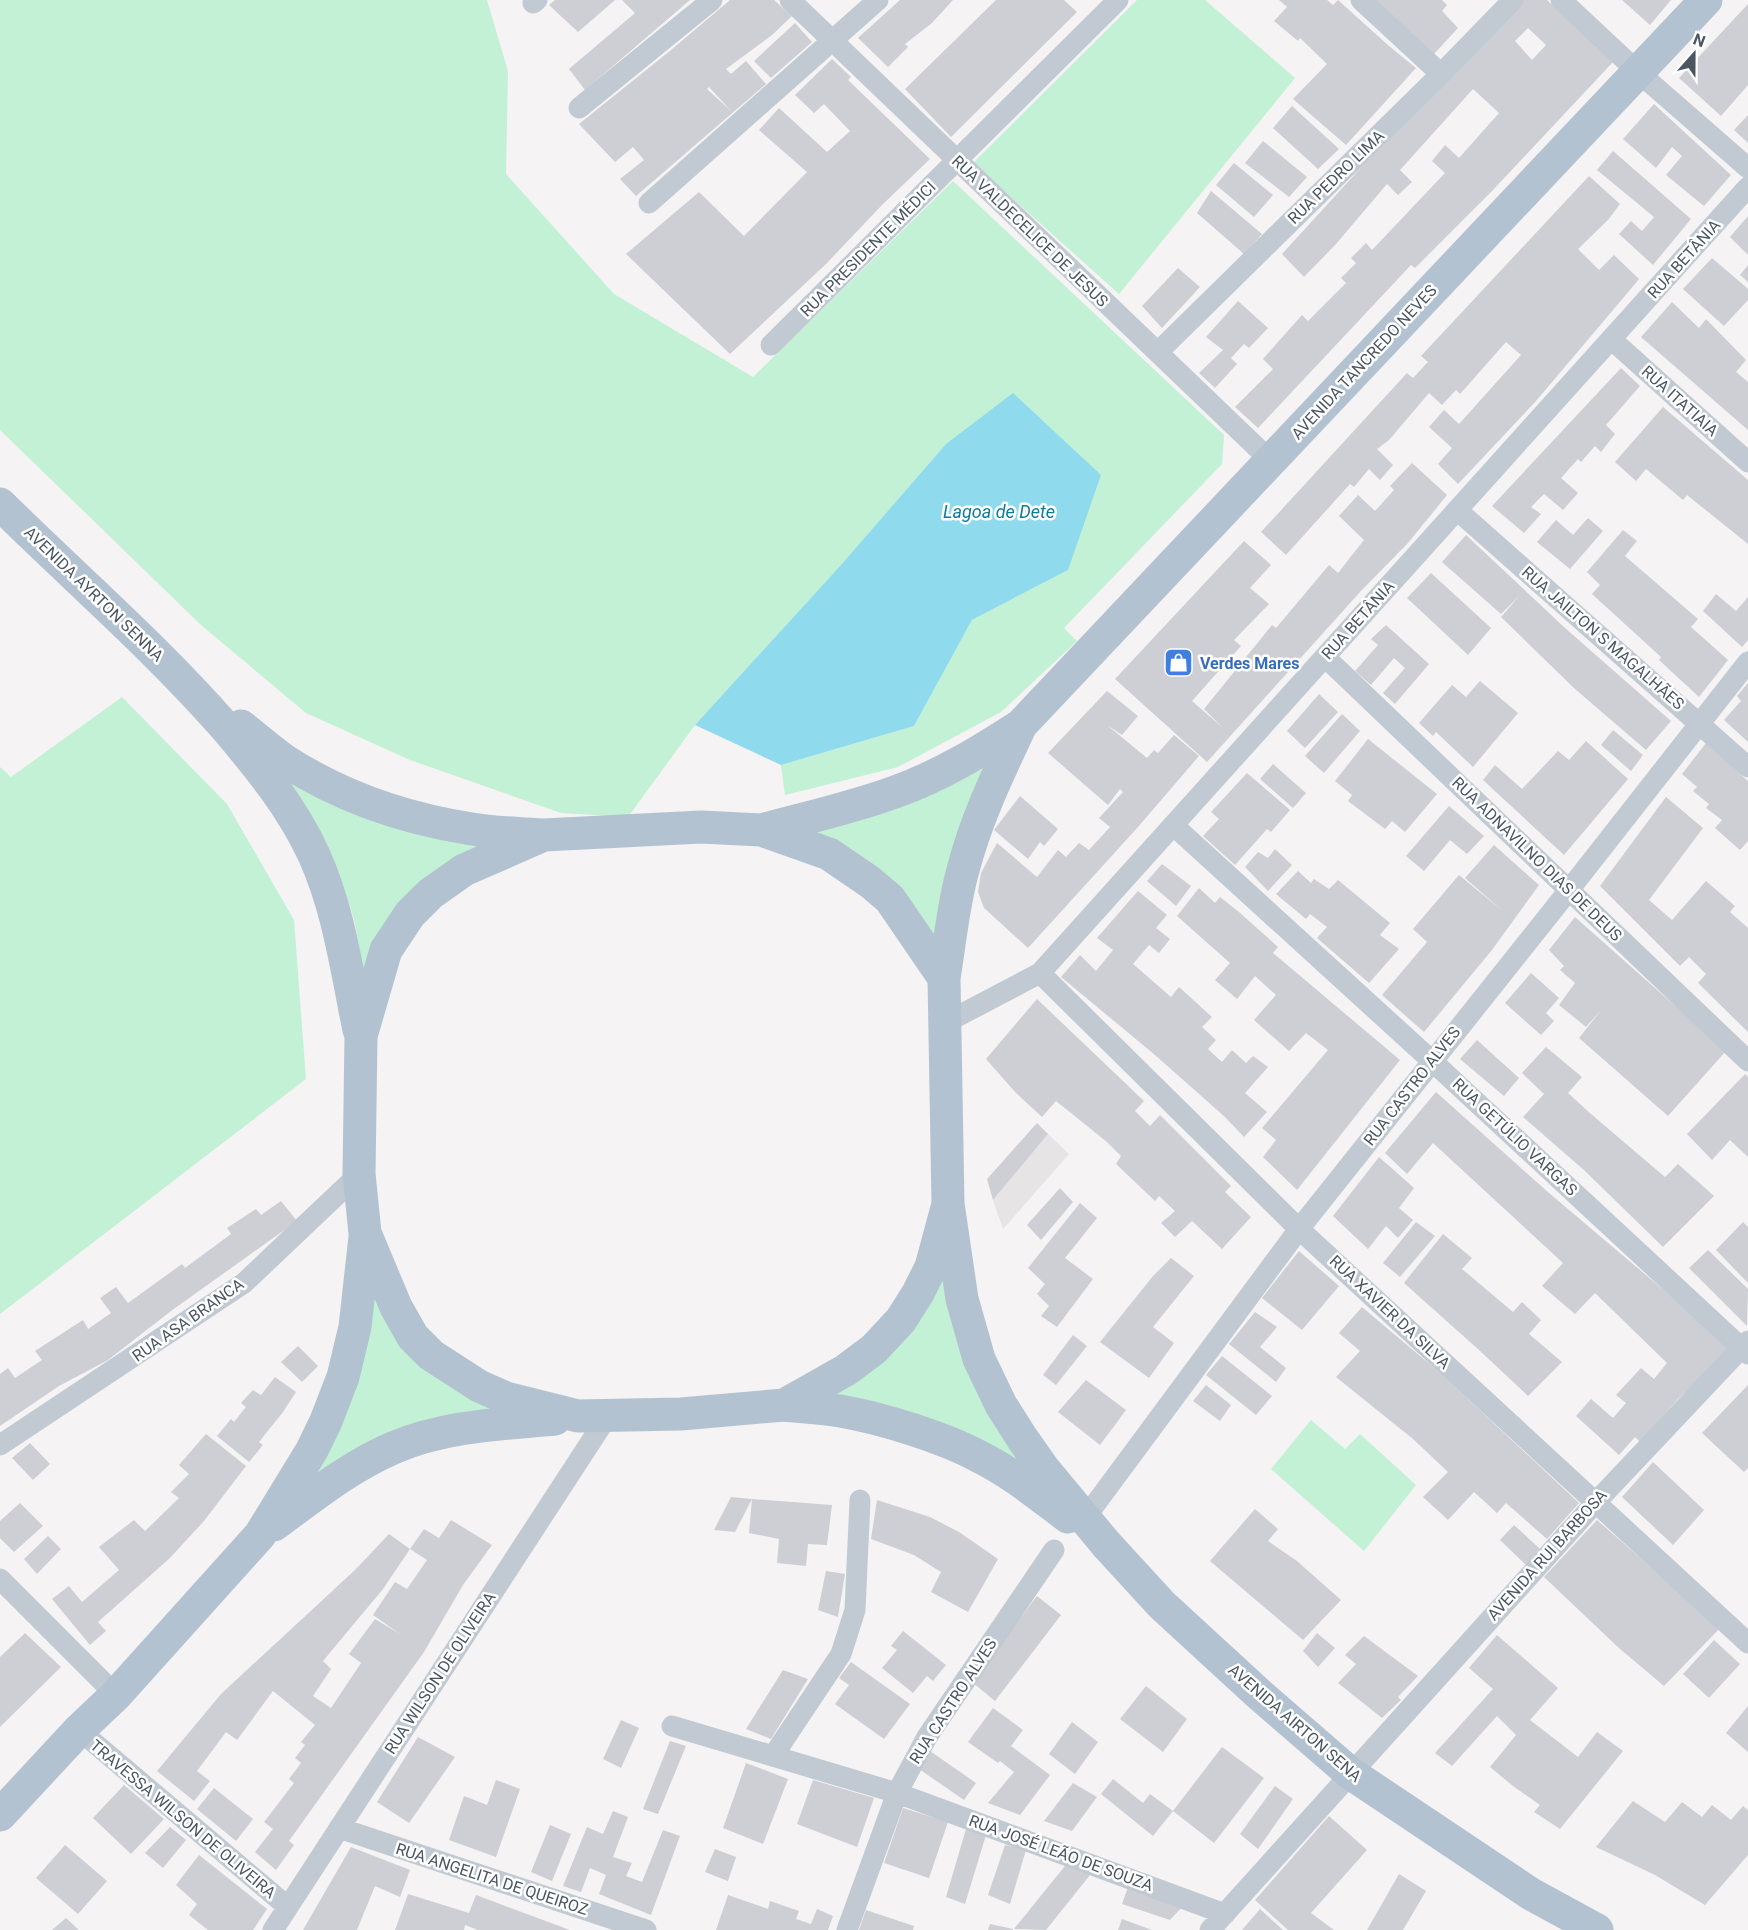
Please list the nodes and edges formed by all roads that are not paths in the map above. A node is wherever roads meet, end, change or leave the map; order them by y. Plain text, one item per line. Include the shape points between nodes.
1 (712, 0) edge
2 (790, 0) edge
3 (878, 0) edge
4 (1118, 0) edge
5 (1361, 0) edge
6 (1513, 0) edge
7 (1561, 0) edge
8 (1706, 0) edge
9 (831, 41) junction
10 (1638, 72) junction
11 (1441, 74) junction
12 (579, 108) dead end
13 (956, 161) junction
14 (1748, 168) edge
15 (1748, 187) edge
16 (649, 203) dead end
17 (1611, 339) junction
18 (771, 345) dead end
19 (1158, 352) junction
20 (1271, 461) junction
21 (1748, 462) edge
22 (0, 504) edge
23 (1457, 510) junction
24 (1325, 657) junction
25 (1748, 662) edge
26 (187, 684) junction
27 (1699, 723) junction
28 (1021, 725) junction
29 (1748, 767) edge
30 (1173, 825) junction
31 (761, 830) junction
32 (544, 835) junction
33 (1569, 890) junction
34 (1040, 973) junction
35 (944, 978) junction
36 (945, 1023) junction
37 (360, 1036) junction
38 (1432, 1061) junction
39 (1748, 1061) edge
40 (359, 1174) junction
41 (948, 1204) junction
42 (1299, 1229) junction
43 (365, 1233) junction
44 (1746, 1348) edge
45 (784, 1405) junction
46 (592, 1417) junction
47 (0, 1445) edge
48 (860, 1500) dead end
49 (1596, 1502) junction
50 (1085, 1518) junction
51 (260, 1535) junction
52 (1106, 1544) junction
53 (1054, 1550) dead end
54 (0, 1579) edge
55 (1748, 1643) edge
56 (116, 1695) junction
57 (672, 1726) dead end
58 (79, 1730) junction
59 (773, 1756) junction
60 (1350, 1773) junction
61 (897, 1793) junction
62 (0, 1815) edge
63 (339, 1828) junction
64 (288, 1907) junction
65 (1225, 1914) junction
66 (273, 1930) edge
67 (646, 1930) edge
68 (847, 1930) edge
69 (1210, 1930) edge
70 (1597, 1930) edge

1 - 12 street
2 - 9 street, RUA VALDECELICE DE JESUS
3 - 9 street
4 - 13 street, RUA PRESIDENTE MÉDICI
5 - 11 street
6 - 11 street, RUA PEDRO LIMA
7 - 10 street
8 - 10 main road, AVENIDA TANCREDO NEVES
9 - 13 street, RUA VALDECELICE DE JESUS
9 - 16 street
10 - 14 street
10 - 20 main road, AVENIDA TANCREDO NEVES
11 - 19 street, RUA PEDRO LIMA
13 - 18 street, RUA PRESIDENTE MÉDICI
13 - 19 street, RUA VALDECELICE DE JESUS
15 - 17 street, RUA BETÂNIA
17 - 21 street, RUA ITATIAIA
17 - 23 street, RUA BETÂNIA
19 - 20 street, RUA VALDECELICE DE JESUS
20 - 28 main road, AVENIDA TANCREDO NEVES
22 - 26 main road, AVENIDA AYRTON SENNA
23 - 24 street, RUA BETÂNIA
23 - 27 street, RUA JAILTON S MAGALHÃES
24 - 30 street, RUA BETÂNIA
24 - 33 street, RUA ADNAVILNO DIAS DE DEUS
25 - 27 street, RUA CASTRO ALVES
26 - 32 main road, AVENIDA AYRTON SENNA via 284,759 346,794 410,817 473,830
26 - 37 main road, AVENIDA AYRTON SENNA via 271,783 310,846 328,889
27 - 29 street, RUA JAILTON S MAGALHÃES
27 - 33 street, RUA CASTRO ALVES
28 - 31 main road via 974,756 896,792
28 - 35 main road via 972,838 955,902
30 - 34 street, RUA BETÂNIA
30 - 38 street, RUA GETÚLIO VARGAS
31 - 32 main road via 701,827
31 - 35 main road via 830,854 870,882 890,899
32 - 37 main road via 464,870 410,914 386,950
33 - 38 street, RUA CASTRO ALVES
33 - 39 street, RUA ADNAVILNO DIAS DE DEUS
34 - 36 street, RUA BETÂNIA
34 - 42 street, RUA XAVIER DA SILVA
35 - 36 main road
36 - 41 main road
37 - 40 main road
38 - 42 street, RUA CASTRO ALVES
38 - 44 street, RUA GETÚLIO VARGAS
40 - 43 main road
40 - 47 street, RUA ASA BRANCA via 244,1283
41 - 45 main road via 931,1267 901,1320 874,1349 846,1370
41 - 50 main road via 962,1299 979,1359 1022,1438
42 - 49 street, RUA XAVIER DA SILVA
42 - 50 street, RUA CASTRO ALVES
43 - 46 main road via 396,1307 414,1337 431,1355 479,1386 506,1398
43 - 51 main road via 355,1327 343,1377 312,1450
44 - 49 street, AVENIDA RUI BARBOSA
45 - 46 main road
45 - 52 main road via 868,1417 980,1456
46 - 51 main road via 452,1430 396,1447 341,1476
46 - 63 street, RUA WILSON DE OLIVEIRA
48 - 59 street via 855,1610 841,1654
49 - 55 street, RUA XAVIER DA SILVA
49 - 60 street, AVENIDA RUI BARBOSA
50 - 52 main road
51 - 56 main road
52 - 60 main road, AVENIDA AIRTON SENA via 1162,1605
53 - 61 street, RUA CASTRO ALVES via 927,1737
54 - 56 street
56 - 58 main road
57 - 59 street, RUA JOSÉ LEÃO DE SOUZA
58 - 62 main road
58 - 64 street, TRAVESSA WILSON DE OLIVEIRA
59 - 61 street, RUA JOSÉ LEÃO DE SOUZA
60 - 65 street, AVENIDA RUI BARBOSA
60 - 70 main road, AVENIDA AIRTON SENA via 1531,1894
61 - 65 street, RUA JOSÉ LEÃO DE SOUZA
61 - 68 street, RUA CASTRO ALVES
63 - 64 street, RUA WILSON DE OLIVEIRA
63 - 67 street, RUA ANGELITA DE QUEIROZ
64 - 66 street, RUA WILSON DE OLIVEIRA
65 - 69 street, AVENIDA RUI BARBOSA

